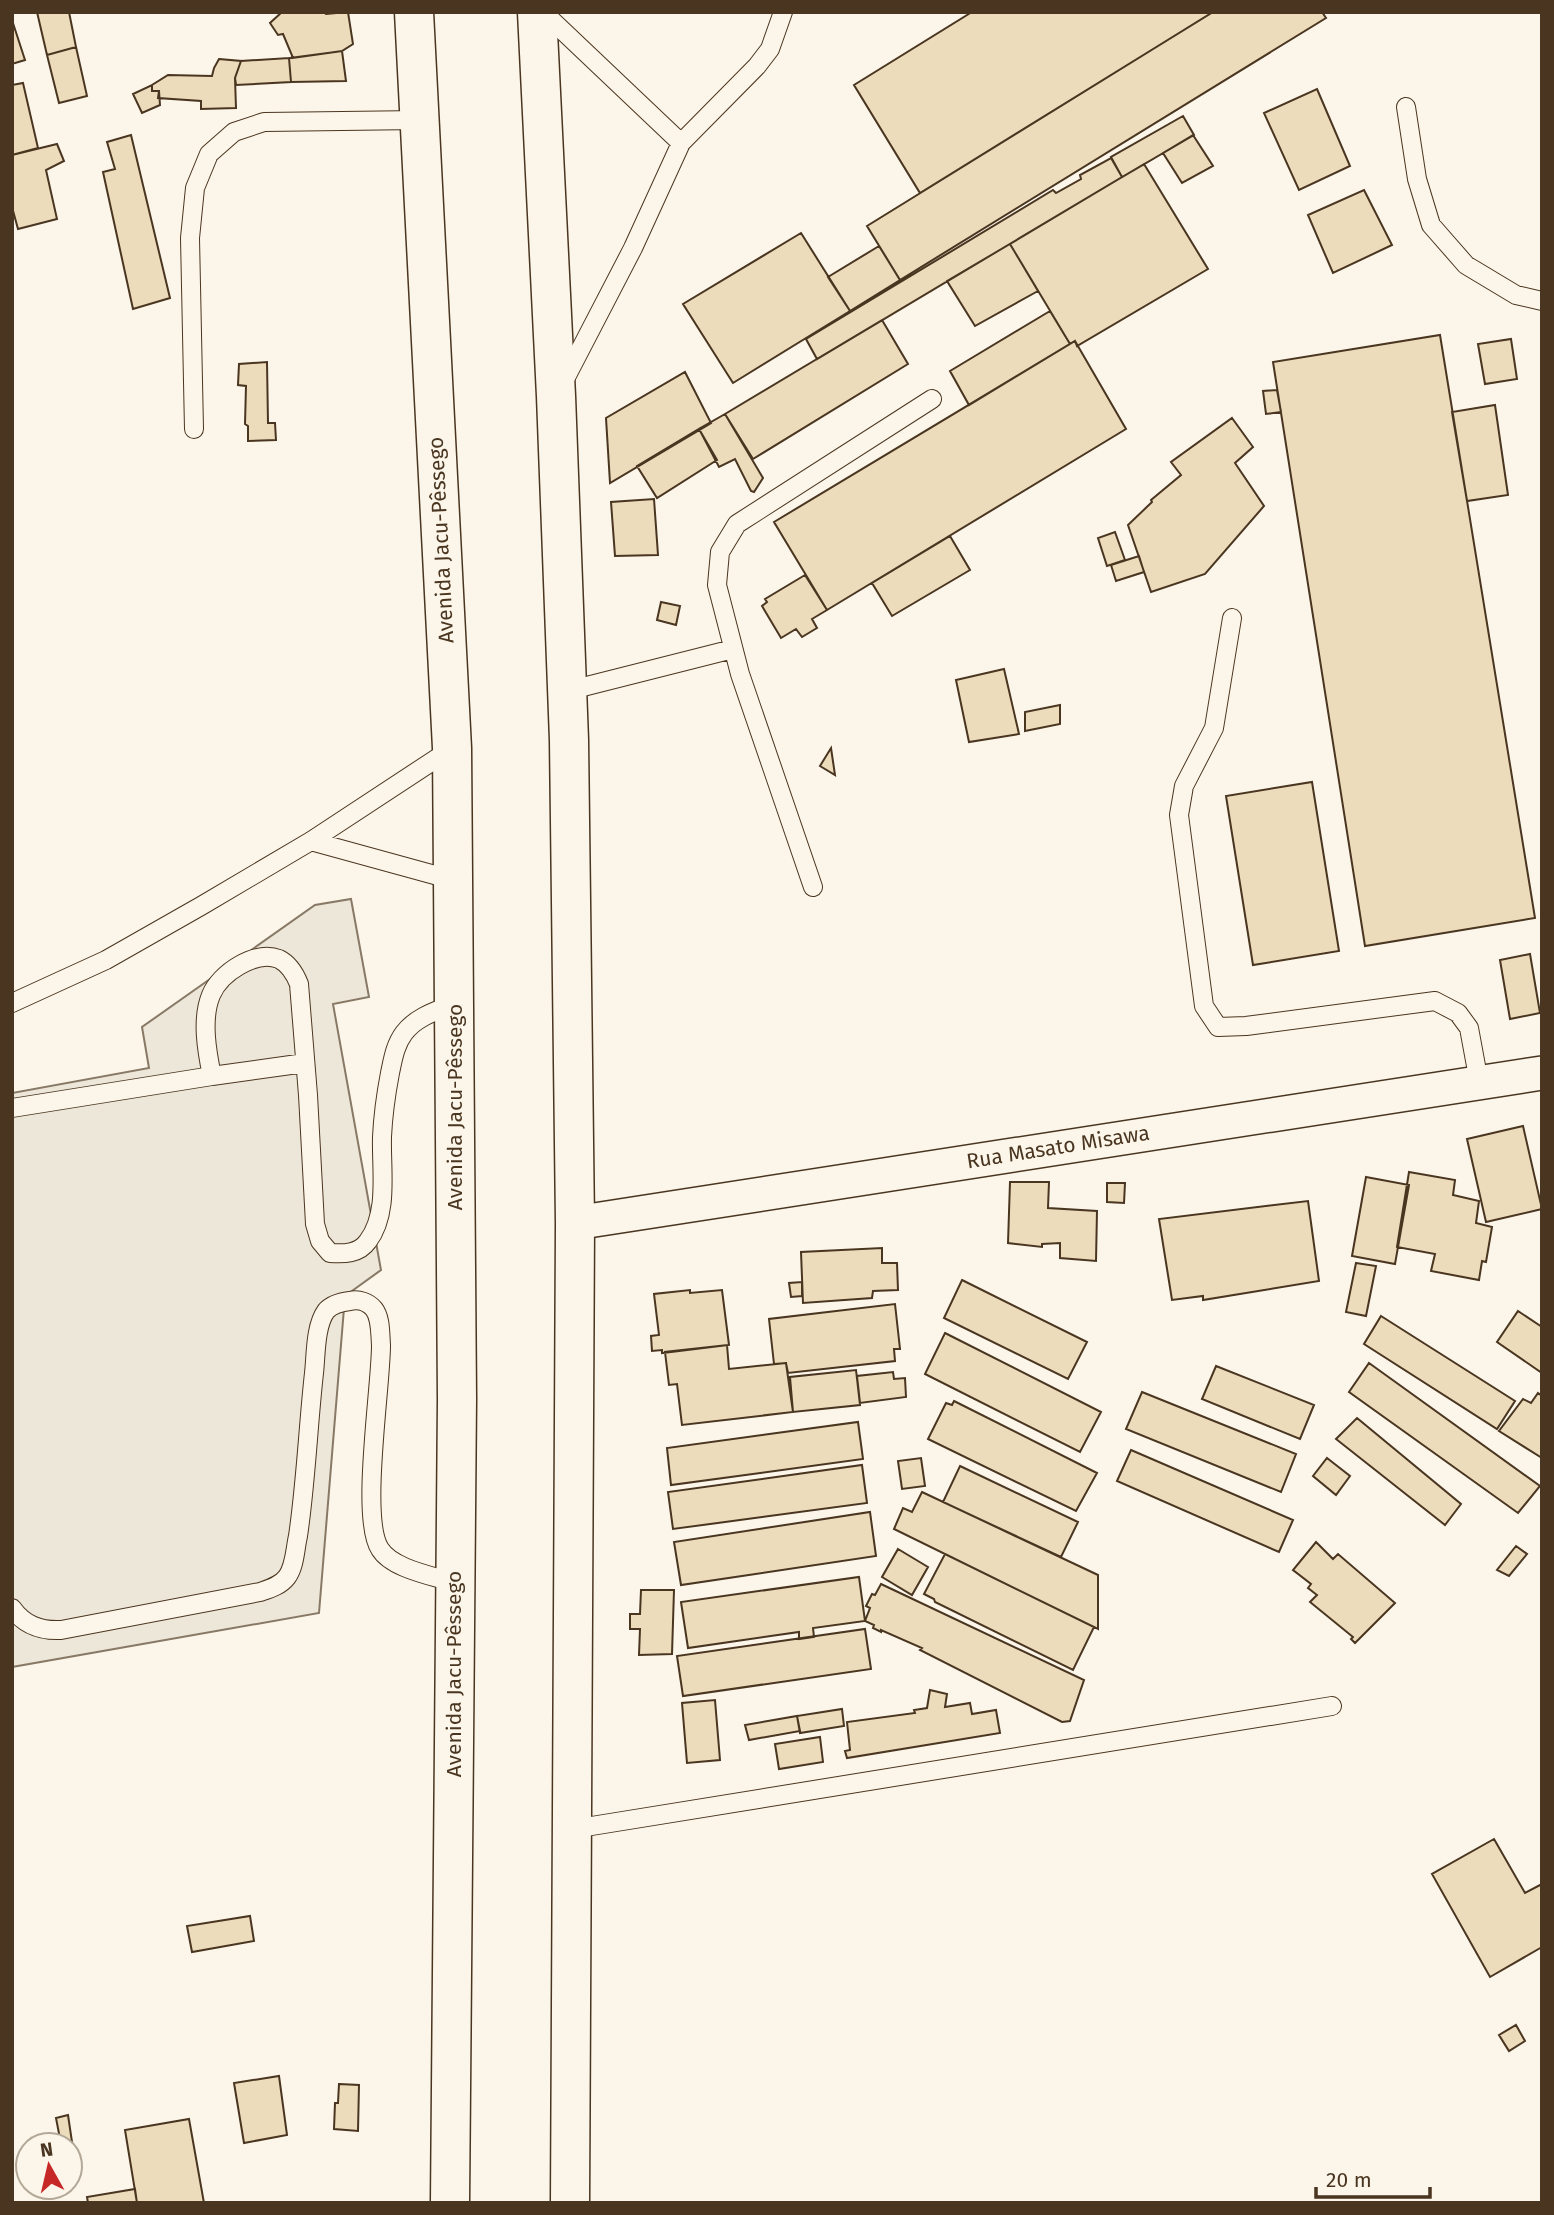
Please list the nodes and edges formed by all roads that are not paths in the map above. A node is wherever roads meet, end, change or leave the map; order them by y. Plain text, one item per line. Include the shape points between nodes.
1 (414, 12) edge
2 (537, 12) edge
3 (543, 12) edge
4 (783, 12) edge
5 (1406, 107) dead end
6 (420, 120) junction
7 (681, 143) junction
8 (1542, 301) edge
9 (556, 396) junction
10 (932, 398) dead end
11 (194, 429) dead end
12 (1232, 618) dead end
13 (733, 649) junction
14 (567, 691) junction
15 (452, 748) junction
16 (311, 841) junction
17 (453, 880) junction
18 (813, 887) dead end
19 (12, 1003) edge
20 (454, 1004) junction
21 (305, 1063) junction
22 (1542, 1073) edge
23 (212, 1076) junction
24 (1479, 1082) junction
25 (12, 1108) edge
26 (575, 1223) junction
27 (455, 1583) junction
28 (12, 1608) edge
29 (1332, 1706) dead end
30 (573, 1829) junction
31 (450, 2203) edge
32 (570, 2203) edge

1 - 6 highway, Avenida Jacu-Pêssego
2 - 9 highway
3 - 7 lane
4 - 7 lane via 770,49 757,66
5 - 8 lane via 1417,179 1431,225 1466,265 1516,295
6 - 11 lane via 264,122 234,132 209,154 195,188 190,238
6 - 15 highway, Avenida Jacu-Pêssego
7 - 9 lane
9 - 14 highway
10 - 13 lane via 737,524 720,552 717,585
12 - 24 lane via 1214,728 1184,786 1179,815 1204,1006 1218,1027 1435,1001 1458,1013 1469,1028
13 - 14 lane
13 - 18 lane
14 - 26 highway
15 - 16 lane
15 - 17 highway, Avenida Jacu-Pêssego
16 - 17 lane
16 - 19 lane via 106,960
17 - 20 highway, Avenida Jacu-Pêssego
20 - 21 lane via 413,1024 394,1052 382,1134 380,1213 368,1242 344,1254 330,1252 314,1224
20 - 27 highway, Avenida Jacu-Pêssego
21 - 23 lane
21 - 23 lane via 295,976 276,958 257,959 231,971 211,995 207,1029
22 - 24 street, Rua Masato Misawa
23 - 25 lane
24 - 26 street, Rua Masato Misawa
26 - 30 highway
27 - 28 lane via 387,1559 376,1542 372,1496 380,1326 375,1310 352,1300 327,1310 322,1321 294,1560 279,1584 260,1592 61,1630 30,1625
27 - 31 highway, Avenida Jacu-Pêssego
29 - 30 lane
30 - 32 highway

